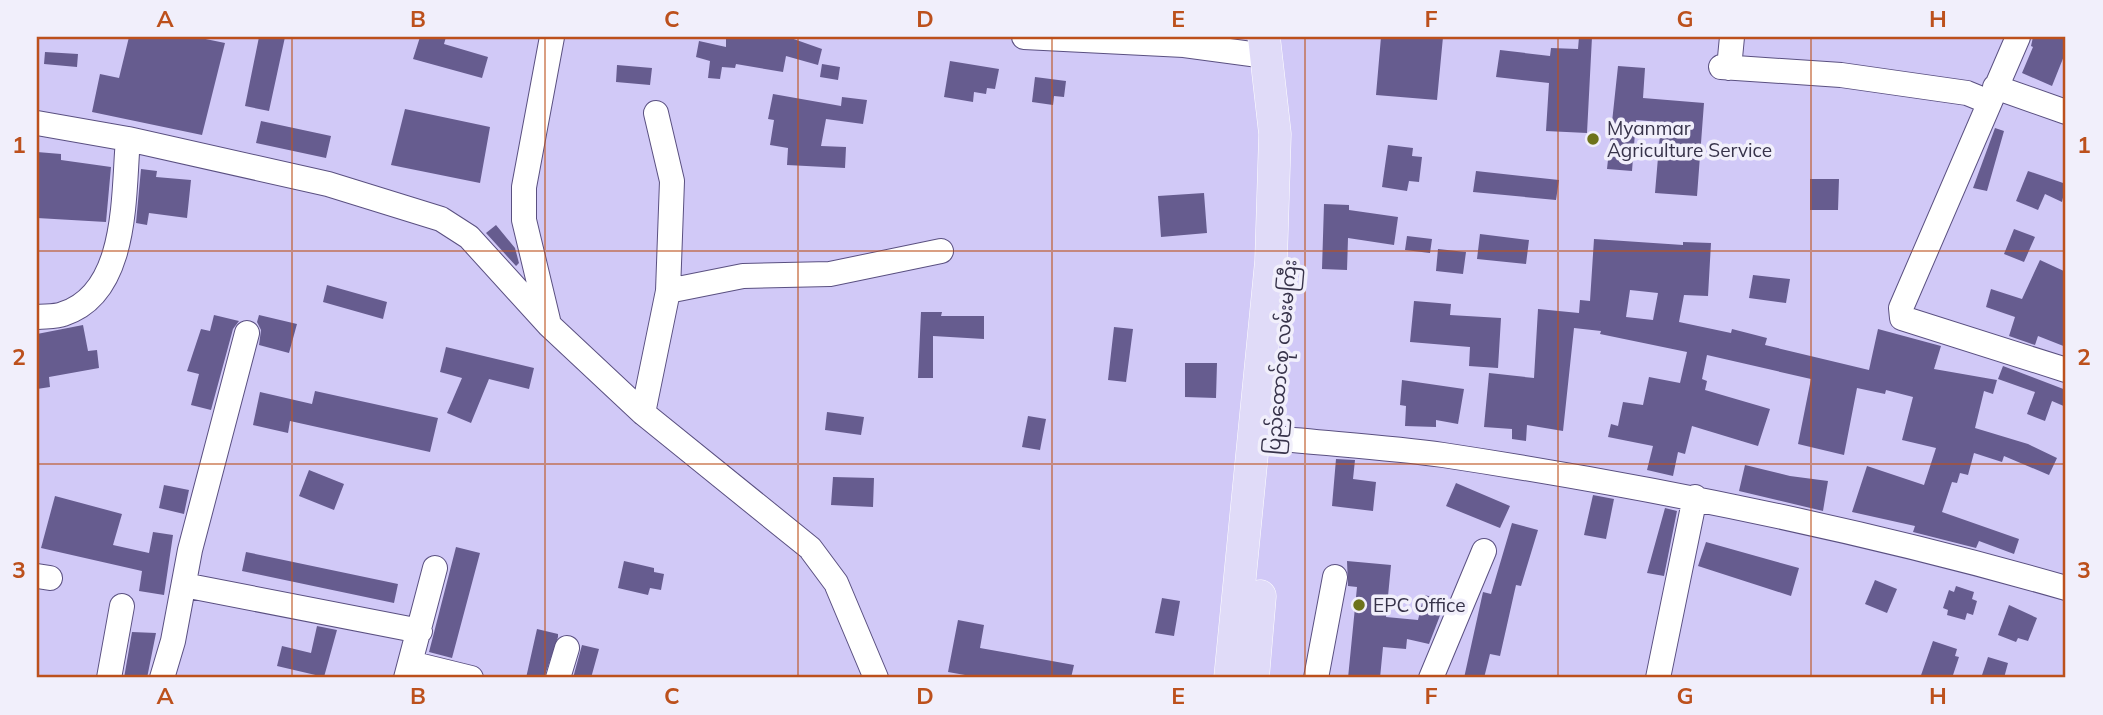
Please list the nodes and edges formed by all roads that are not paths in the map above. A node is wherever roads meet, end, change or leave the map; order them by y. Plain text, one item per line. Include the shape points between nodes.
1 (552, 37) edge
2 (1024, 37) edge
3 (1731, 37) edge
4 (2018, 37) edge
5 (1270, 43) edge
6 (1992, 94) junction
7 (2066, 112) edge
8 (656, 113) dead end
9 (37, 123) edge
10 (128, 139) junction
11 (941, 251) dead end
12 (668, 292) junction
13 (37, 317) edge
14 (549, 324) junction
15 (247, 333) dead end
16 (2066, 370) edge
17 (643, 413) junction
18 (1274, 438) junction
19 (1695, 497) junction
20 (1484, 551) dead end
21 (435, 568) dead end
22 (1335, 577) dead end
23 (184, 585) junction
24 (2066, 587) edge
25 (122, 606) dead end
26 (420, 631) junction
27 (567, 648) dead end
28 (408, 671) edge
29 (109, 678) edge
30 (162, 678) edge
31 (471, 678) edge
32 (558, 678) edge
33 (876, 678) edge
34 (1230, 678) edge
35 (1253, 678) edge
36 (1316, 678) edge
37 (1431, 678) edge
38 (1658, 678) edge

1 - 14 street via 524,187 524,220
2 - 5 street via 1184,45
3 - 6 street via 1725,67 1841,75
4 - 6 street
5 - 18 main road, ပြည်ထောင်စု လမ်းမကြီး via 1294,191
5 - 34 main road via 1275,134 1271,261
6 - 7 street
6 - 16 street via 1901,308 1902,318
8 - 12 street via 672,181
9 - 10 street
10 - 13 street via 117,250 102,285 64,314
10 - 14 street via 328,184 440,219 469,237
11 - 12 street via 830,274 743,276
12 - 17 street
14 - 17 street
15 - 23 street
17 - 33 street via 810,548 836,583
18 - 19 street via 1440,455
18 - 35 main road, ပြည်ထောင်စု လမ်းမကြီး
19 - 24 street via 1829,525
19 - 38 street
20 - 37 street
21 - 26 street
22 - 36 street
23 - 26 street
23 - 30 street
25 - 29 street
26 - 28 street
27 - 32 street
28 - 31 street

